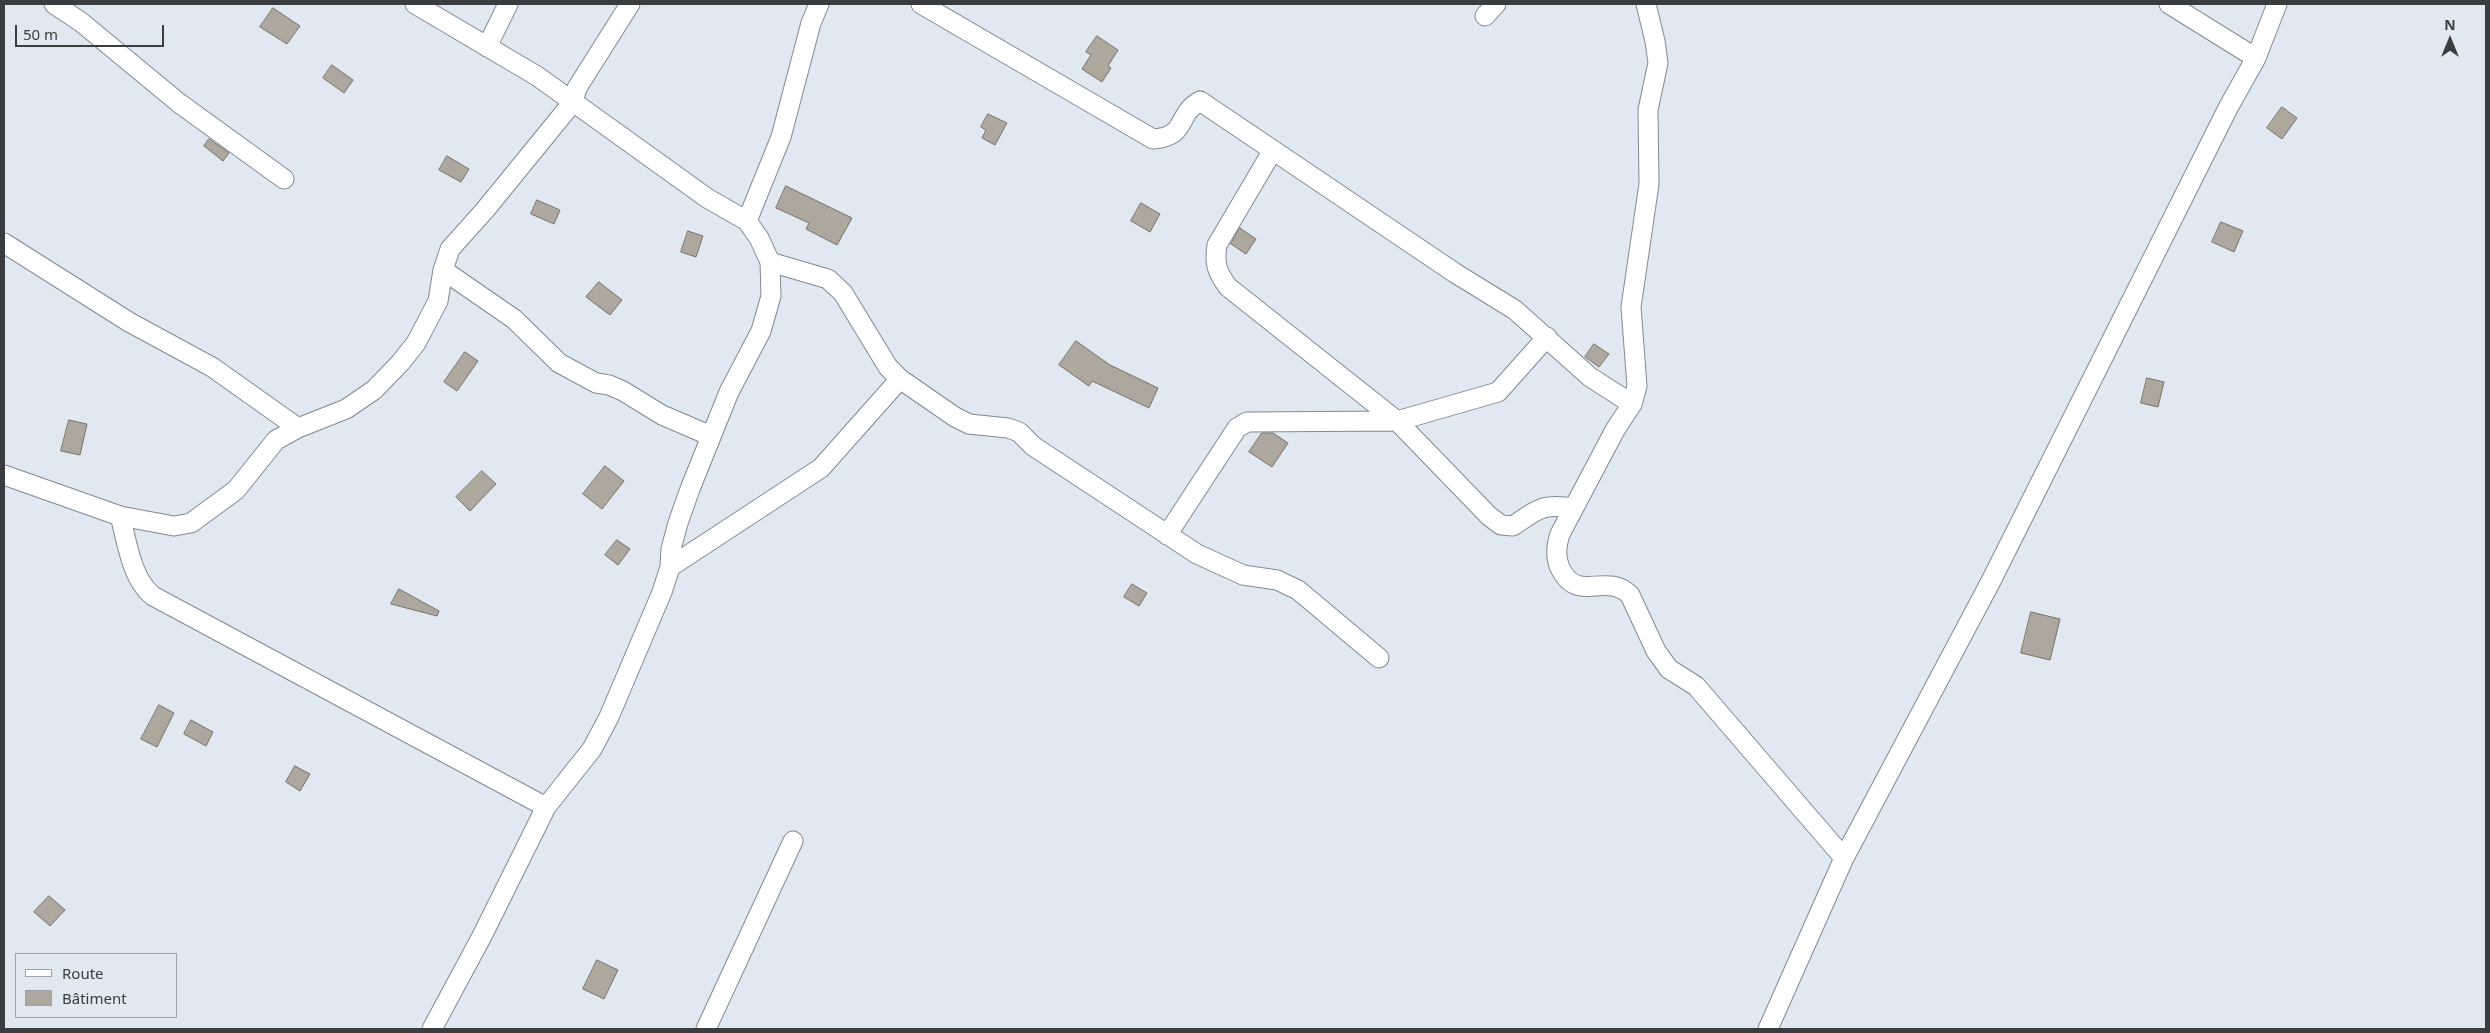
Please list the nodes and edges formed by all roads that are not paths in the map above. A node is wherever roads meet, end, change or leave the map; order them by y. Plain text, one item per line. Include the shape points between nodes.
1 (54, 4) edge
2 (415, 4) edge
3 (508, 4) edge
4 (630, 4) edge
5 (819, 4) edge
6 (921, 4) edge
7 (1646, 4) edge
8 (2169, 4) edge
9 (2277, 4) edge
10 (487, 47) junction
11 (2256, 58) junction
12 (573, 102) junction
13 (1273, 150) junction
14 (284, 179) dead end
15 (747, 221) junction
16 (4, 243) edge
17 (770, 262) junction
18 (443, 270) junction
19 (1547, 337) junction
20 (900, 379) junction
21 (1632, 404) junction
22 (1397, 421) junction
23 (298, 428) junction
24 (710, 436) junction
25 (4, 475) edge
26 (1574, 508) junction
27 (120, 516) junction
28 (1167, 535) junction
29 (670, 567) junction
30 (1380, 658) dead end
31 (546, 807) junction
32 (793, 841) dead end
33 (1844, 858) junction
34 (432, 1029) edge
35 (706, 1029) edge
36 (1768, 1029) edge

1 - 14 street via 81,22 179,103
2 - 10 street
3 - 10 street
4 - 12 street via 577,88
5 - 15 street via 781,137
6 - 13 street via 1153,139 1167,138 1177,131 1191,106 1200,101
7 - 21 street via 1658,63 1648,110 1649,184 1631,307 1637,369
8 - 11 street
9 - 11 street
10 - 12 street via 537,76
11 - 33 street via 1991,581
12 - 15 street via 707,198
12 - 18 street via 460,236 450,249
13 - 19 street via 1515,310
13 - 22 street via 1217,245 1216,272 1228,287
15 - 17 street
16 - 23 street via 129,322 212,367
17 - 20 street via 828,279 843,293 888,367
17 - 24 street via 771,296 760,331
18 - 23 street via 438,301 416,343 401,362 374,390 346,409
18 - 24 street via 514,318 559,363 596,383 624,391 662,415
19 - 21 street via 1590,378
19 - 22 street via 1498,392
20 - 28 street via 969,424 1019,432 1033,446
20 - 29 street via 821,468
21 - 26 street via 1614,430
22 - 26 street via 1501,525 1513,526 1538,509 1552,505
22 - 28 street via 1247,422 1237,428
23 - 27 street via 276,440 236,490 191,523 174,526
24 - 29 street via 678,523
25 - 27 street
26 - 33 street via 1556,548 1566,581 1575,586 1623,588 1630,595 1656,651 1669,669 1696,686
27 - 31 street via 136,574 144,589 153,596
28 - 30 street via 1197,554 1243,575 1278,580 1298,590
29 - 31 street via 609,716 592,749
31 - 34 street
32 - 35 street
33 - 36 street

